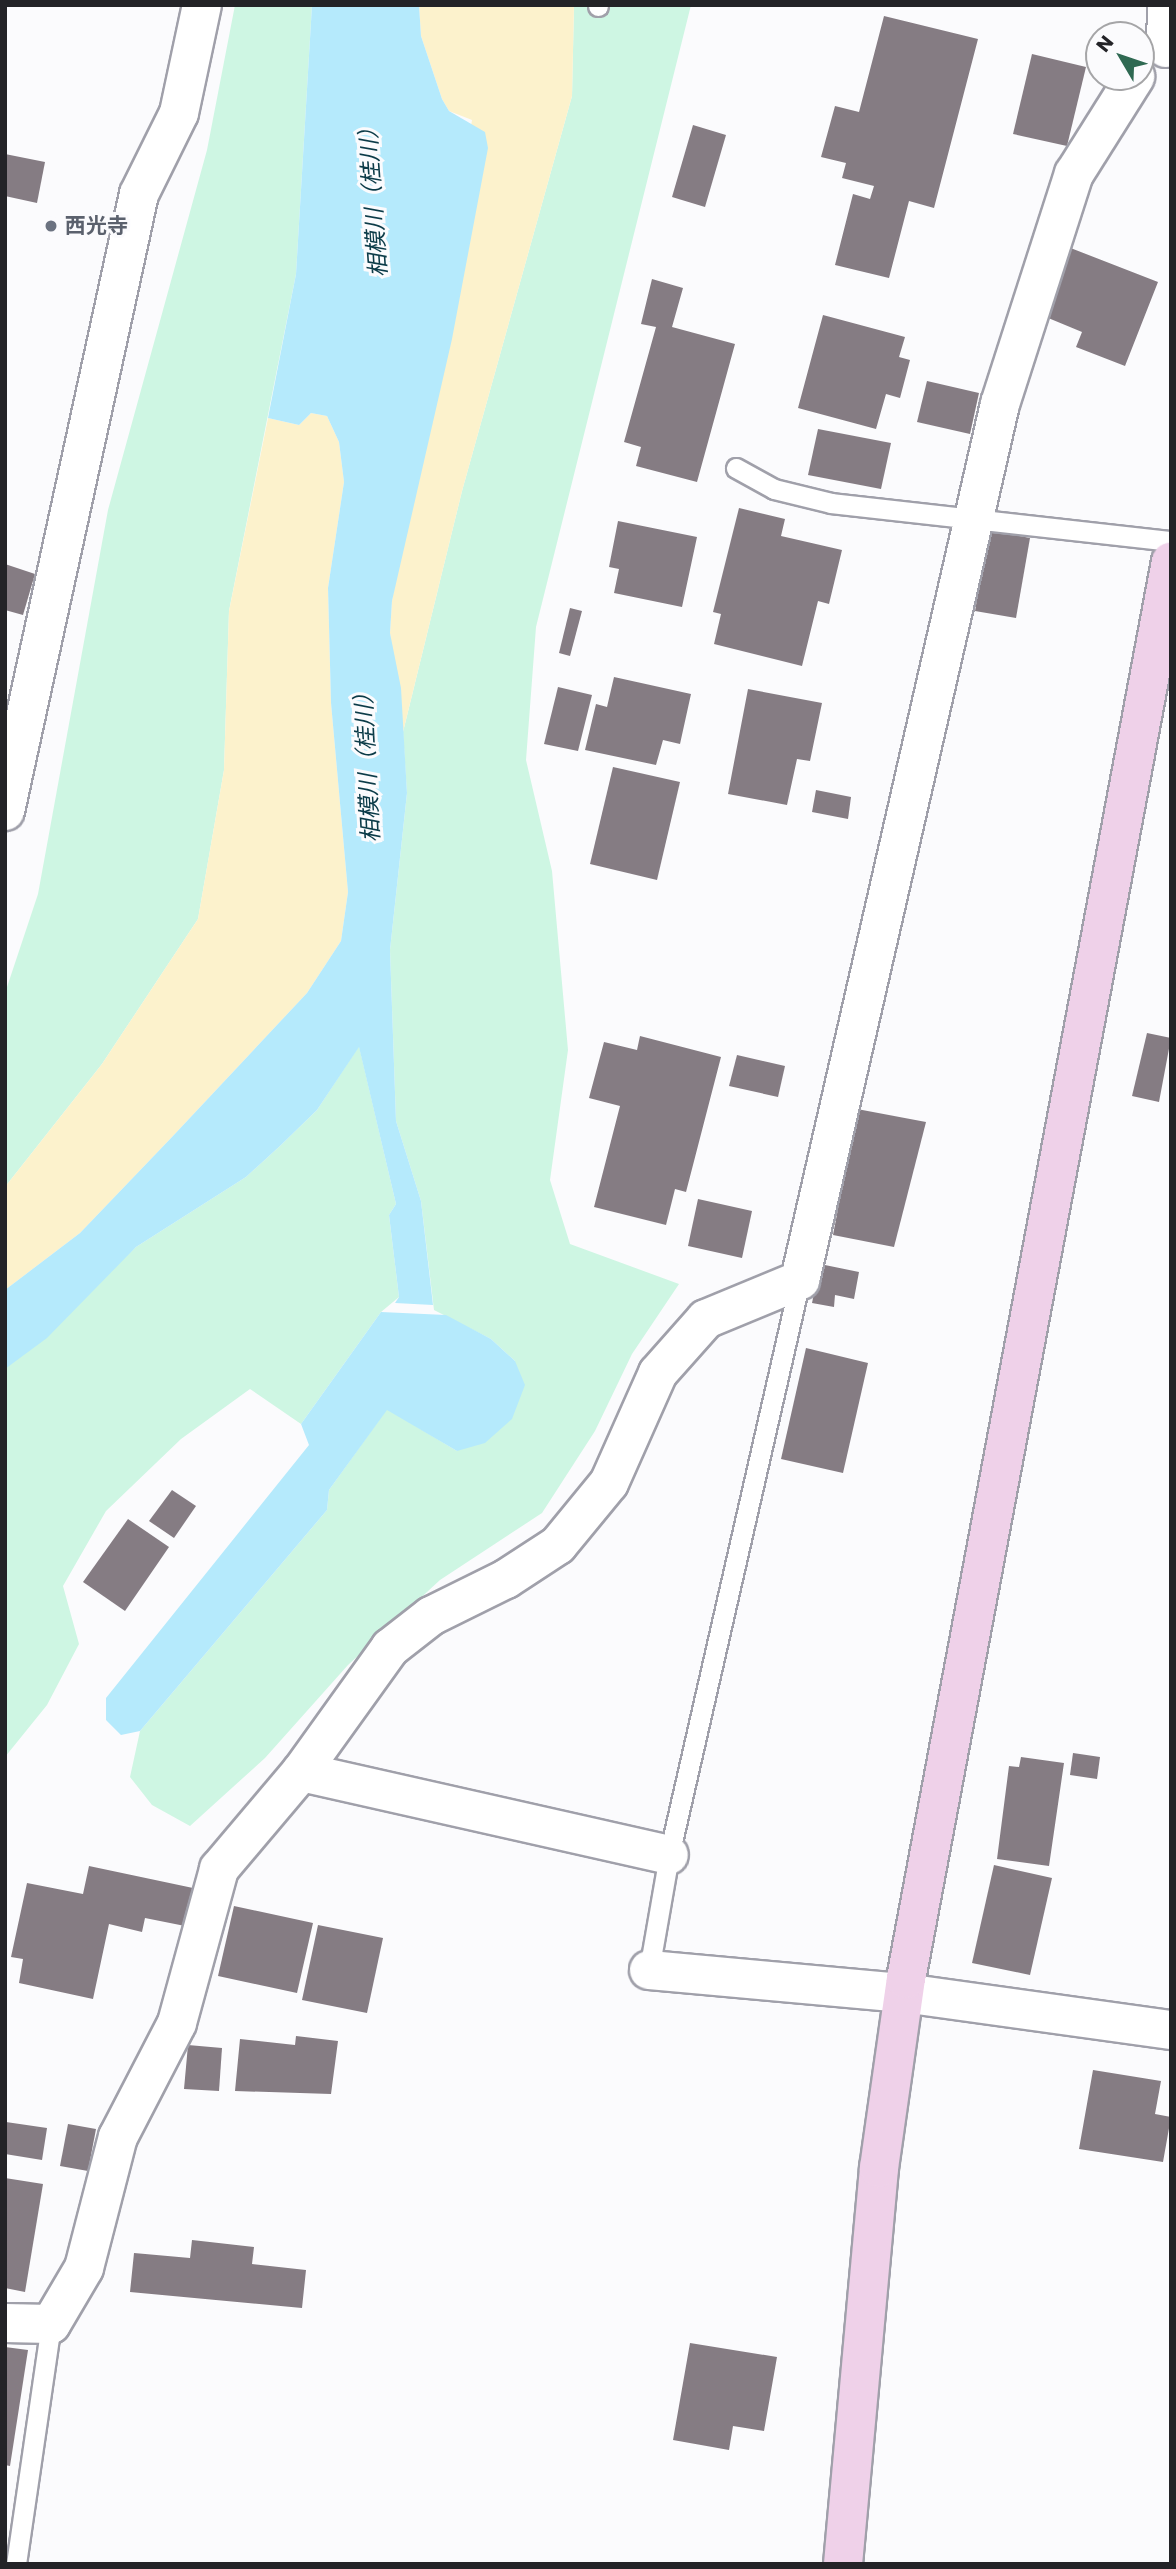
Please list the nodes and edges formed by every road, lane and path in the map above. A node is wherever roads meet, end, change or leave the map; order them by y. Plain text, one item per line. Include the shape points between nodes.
1 (202, 5) edge
2 (1167, 5) edge
3 (1159, 56) edge
4 (1126, 91) edge
5 (736, 468) dead end
6 (974, 517) junction
7 (1171, 541) edge
8 (1171, 562) edge
9 (1164, 641) edge
10 (5, 811) edge
11 (800, 1280) junction
12 (301, 1772) junction
13 (669, 1855) junction
14 (649, 1970) joint
15 (904, 1993) junction
16 (1171, 2031) edge
17 (5, 2323) edge
18 (51, 2324) junction
19 (16, 2564) edge
20 (843, 2564) edge

1 - 10 street via 178,113 139,194
2 - 3 street
4 - 6 street via 1074,174 1000,404
5 - 6 lane via 774,489 831,503
6 - 7 lane
6 - 11 street
8 - 9 street
9 - 15 street
11 - 12 street via 706,1319 658,1373 609,1483 558,1545 506,1579 431,1615 390,1648
11 - 13 lane
12 - 13 street
12 - 18 street via 219,1869 177,2023 117,2137 84,2268
13 - 14 lane
14 - 15 street
15 - 16 street
15 - 20 street via 879,2168
17 - 18 street
18 - 19 lane

